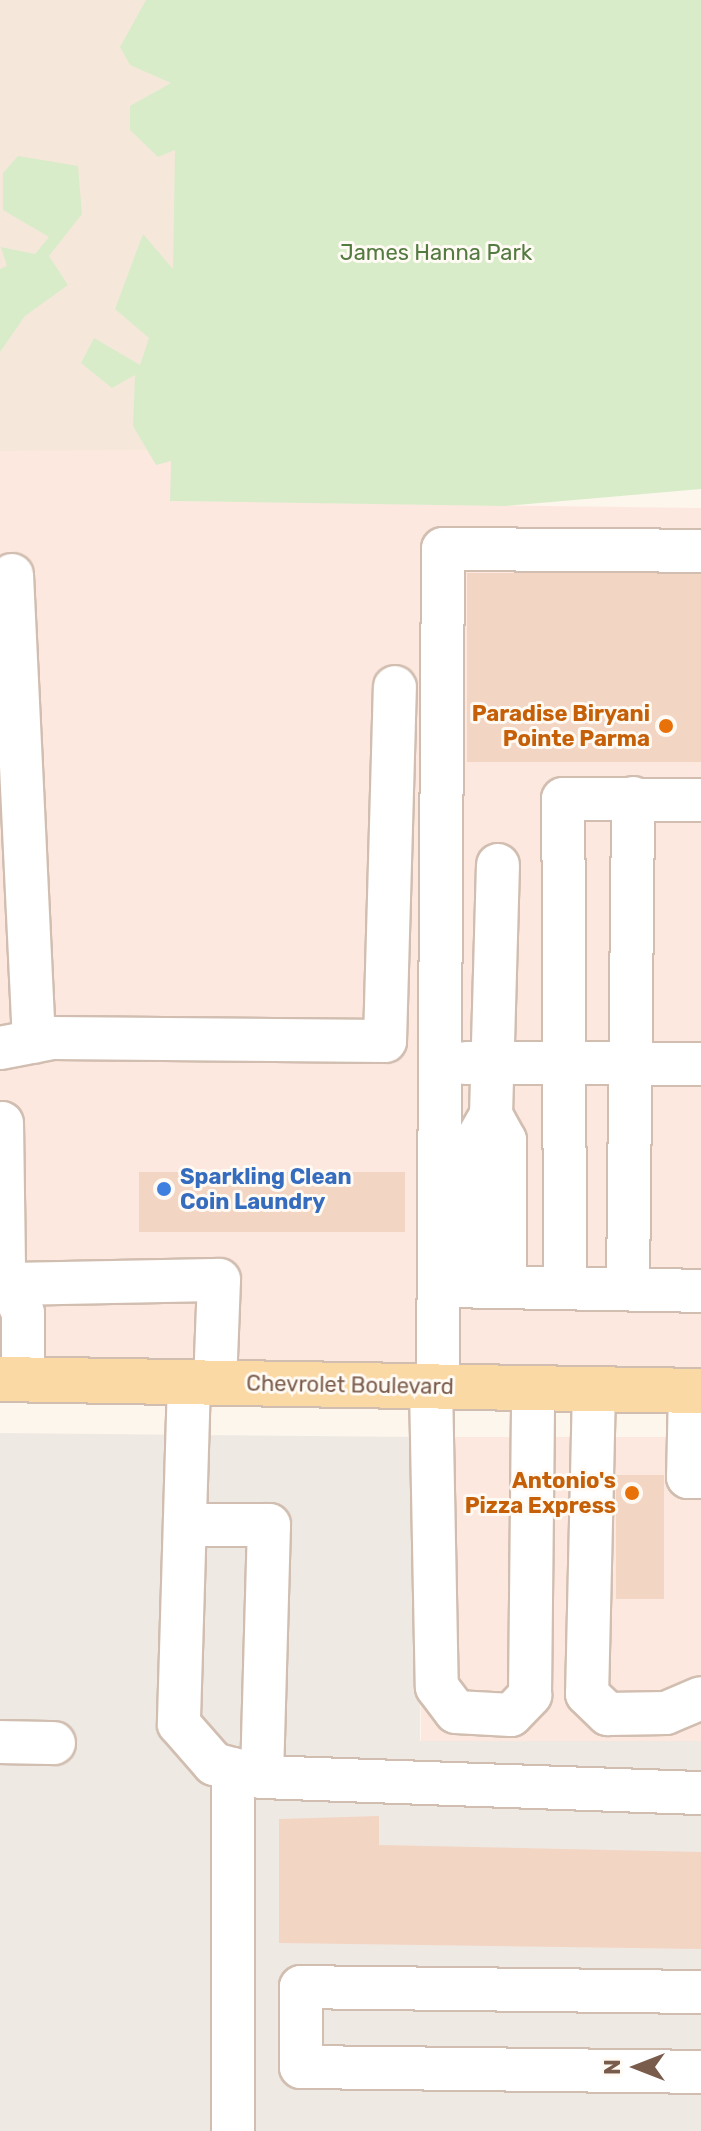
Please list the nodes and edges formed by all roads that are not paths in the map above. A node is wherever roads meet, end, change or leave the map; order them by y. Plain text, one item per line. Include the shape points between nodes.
1 (701, 551) edge
2 (12, 575) dead end
3 (395, 687) dead end
4 (633, 798) junction
5 (701, 800) edge
6 (498, 865) dead end
7 (17, 1045) edge
8 (492, 1061) junction
9 (565, 1061) junction
10 (443, 1063) junction
11 (634, 1063) junction
12 (701, 1064) edge
13 (2, 1123) dead end
14 (10, 1284) junction
15 (472, 1286) junction
16 (565, 1287) junction
17 (628, 1289) junction
18 (701, 1291) edge
19 (12, 1379) edge
20 (202, 1382) junction
21 (434, 1386) junction
22 (533, 1388) junction
23 (594, 1389) junction
24 (696, 1391) edge
25 (701, 1477) edge
26 (185, 1525) junction
27 (701, 1698) edge
28 (0, 1742) edge
29 (54, 1743) dead end
30 (248, 1773) junction
31 (701, 1793) edge
32 (701, 1992) edge
33 (233, 2026) junction
34 (301, 2027) junction
35 (701, 2072) edge
36 (233, 2131) edge

1 - 10 lane via 443,549
2 - 7 lane
3 - 7 lane via 385,1041
4 - 5 lane
4 - 9 lane via 563,799
4 - 11 lane
6 - 8 lane
8 - 9 lane
8 - 10 lane
8 - 15 lane via 491,1115 505,1140
9 - 11 lane
9 - 16 lane
10 - 15 lane
11 - 12 lane
11 - 17 lane
13 - 14 lane
14 - 19 lane via 23,1313
14 - 20 lane via 219,1280
15 - 16 lane
15 - 21 lane
16 - 17 lane
17 - 18 lane
19 - 20 main road, Chevrolet Boulevard
20 - 21 main road, Chevrolet Boulevard
20 - 26 lane
21 - 22 main road, Chevrolet Boulevard
21 - 22 lane via 437,1687 456,1712 511,1715 530,1695
22 - 23 main road, Chevrolet Boulevard
23 - 24 main road, Chevrolet Boulevard
23 - 27 lane via 589,1700 608,1714 666,1713
24 - 25 lane via 688,1477
26 - 30 lane via 179,1724 214,1764
26 - 30 lane via 269,1525
28 - 29 lane
30 - 31 lane
30 - 33 lane
32 - 34 lane via 301,1987
33 - 34 lane
33 - 36 lane
34 - 35 lane via 301,2067

